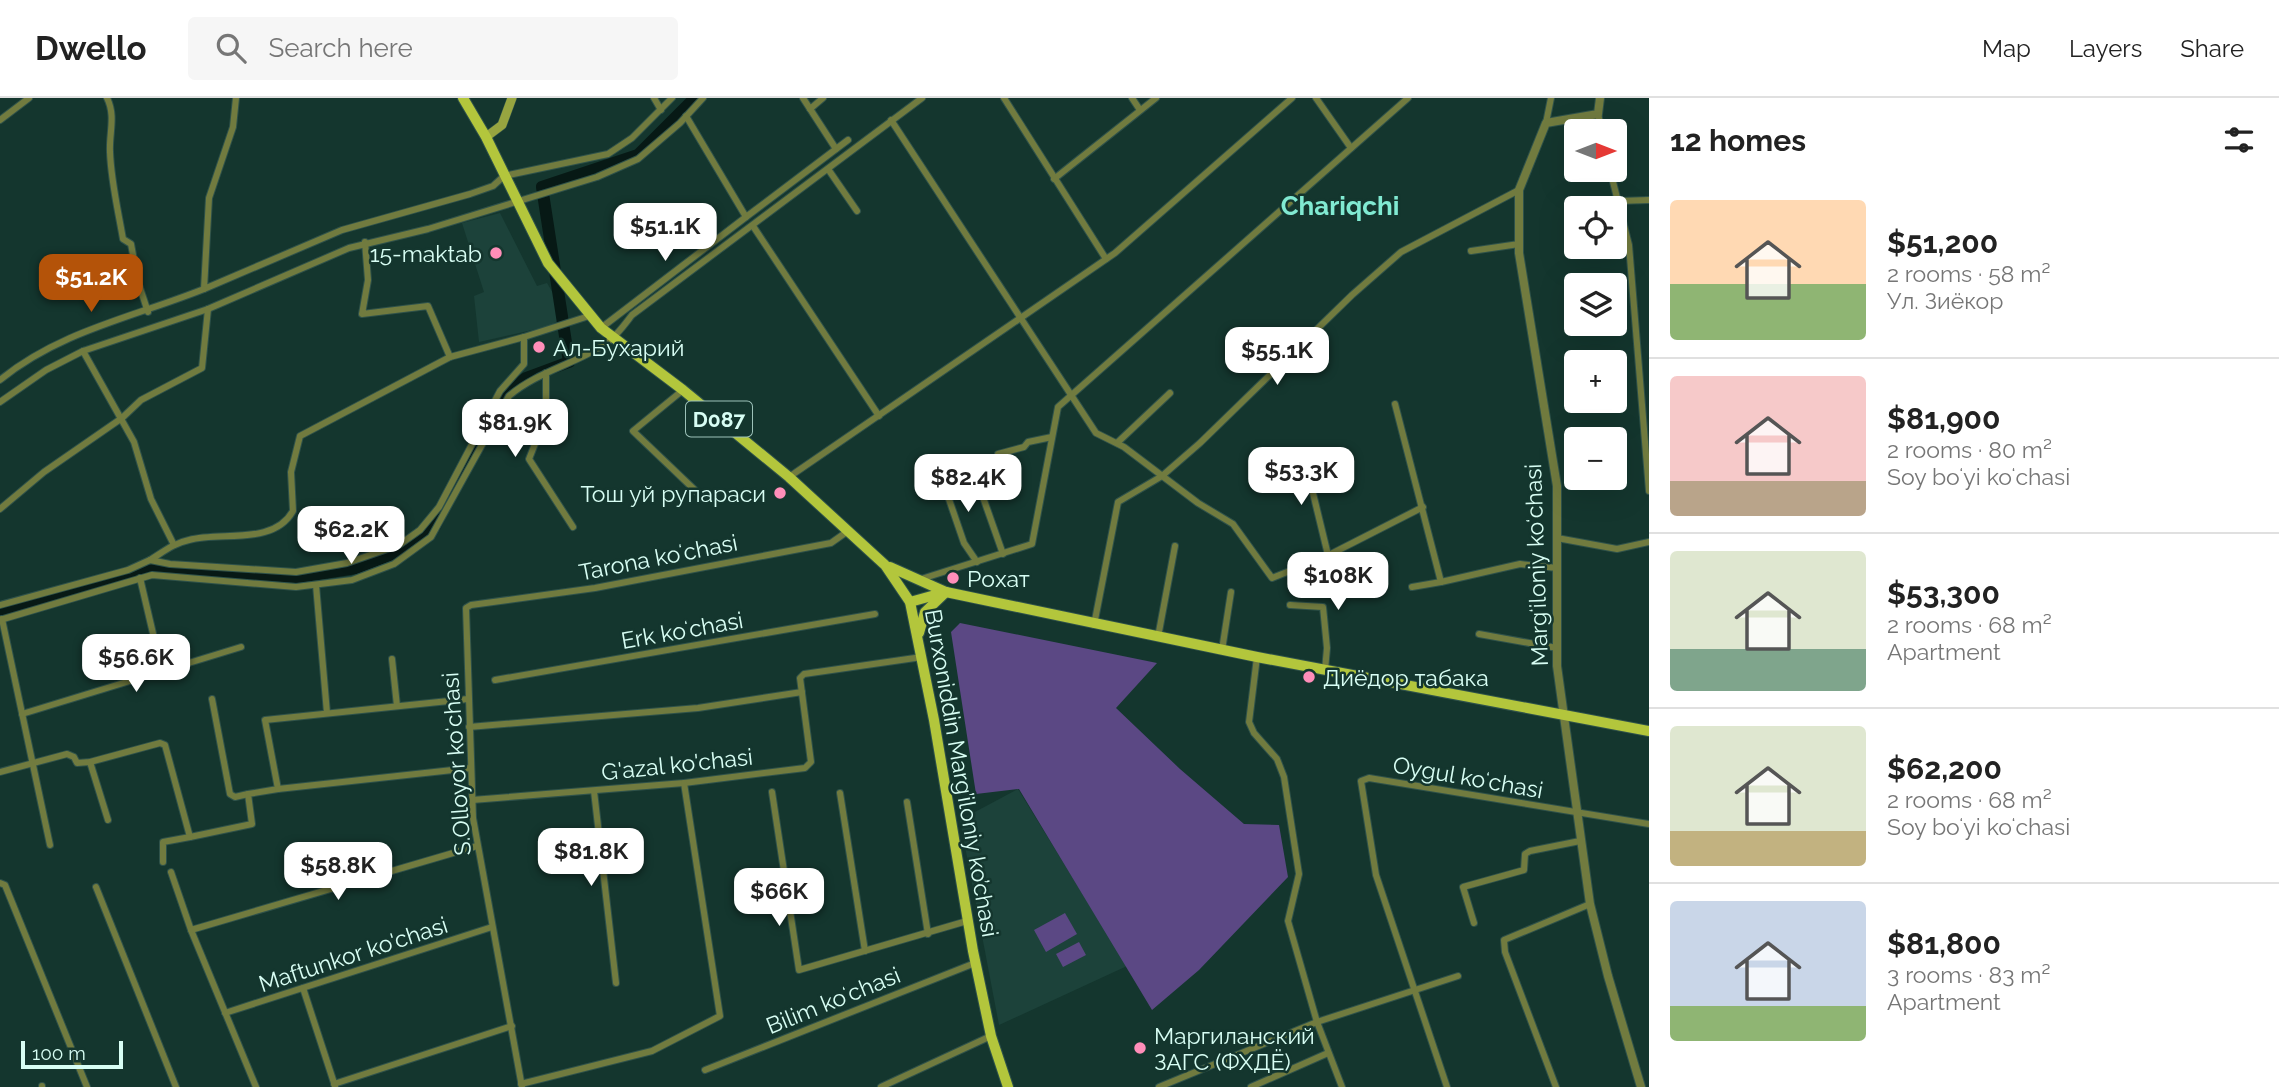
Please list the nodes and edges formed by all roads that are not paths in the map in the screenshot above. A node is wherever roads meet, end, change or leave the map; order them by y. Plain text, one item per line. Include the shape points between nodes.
1 (29, 98) edge
2 (107, 98) edge
3 (236, 98) edge
4 (463, 98) edge
5 (513, 98) edge
6 (654, 98) edge
7 (672, 98) edge
8 (703, 98) edge
9 (803, 98) edge
10 (823, 98) edge
11 (922, 98) edge
12 (1003, 98) edge
13 (1132, 98) edge
14 (1156, 98) edge
15 (1292, 98) edge
16 (1317, 98) edge
17 (1408, 98) edge
18 (1551, 98) edge
19 (1600, 98) edge
20 (810, 109) junction
21 (661, 110) junction
22 (1140, 110) junction
23 (1598, 114) junction
24 (686, 116) junction
25 (1599, 119) edge
26 (0, 120) edge
27 (891, 120) junction
28 (1546, 123) junction
29 (486, 138) junction
30 (848, 140) dead end
31 (1351, 148) junction
32 (836, 149) junction
33 (828, 169) junction
34 (504, 176) junction
35 (1054, 178) junction
36 (1519, 190) junction
37 (1649, 200) edge
38 (1627, 201) edge
39 (516, 202) junction
40 (857, 211) dead end
41 (746, 217) junction
42 (753, 226) junction
43 (1627, 237) edge
44 (365, 243) junction
45 (1519, 244) junction
46 (1471, 251) dead end
47 (1105, 260) junction
48 (204, 289) junction
49 (208, 309) junction
50 (148, 312) junction
51 (589, 316) junction
52 (1021, 317) junction
53 (601, 328) junction
54 (524, 337) junction
55 (613, 339) junction
56 (83, 351) junction
57 (450, 357) junction
58 (546, 373) junction
59 (0, 380) edge
60 (683, 390) junction
61 (1170, 393) dead end
62 (1070, 394) junction
63 (0, 402) edge
64 (1395, 404) dead end
65 (879, 416) junction
66 (122, 418) junction
67 (1052, 437) junction
68 (1117, 443) junction
69 (1303, 452) dead end
70 (998, 454) dead end
71 (973, 469) dead end
72 (941, 476) dead end
73 (1162, 476) junction
74 (789, 477) junction
75 (1649, 491) edge
76 (699, 494) dead end
77 (1423, 507) junction
78 (0, 509) edge
79 (573, 527) dead end
80 (848, 531) junction
81 (1557, 538) junction
82 (1649, 542) edge
83 (174, 545) junction
84 (1175, 546) dead end
85 (1003, 554) junction
86 (1328, 555) junction
87 (150, 560) junction
88 (977, 562) junction
89 (885, 565) junction
90 (1557, 568) junction
91 (140, 578) junction
92 (915, 581) junction
93 (1441, 582) junction
94 (316, 585) junction
95 (1412, 587) dead end
96 (946, 592) junction
97 (1231, 592) dead end
98 (910, 602) junction
99 (0, 605) edge
100 (471, 605) joint
101 (1290, 605) dead end
102 (875, 614) dead end
103 (1, 620) edge
104 (1094, 625) junction
105 (1479, 634) dead end
106 (918, 636) junction
107 (1158, 637) junction
108 (241, 647) dead end
109 (1557, 648) junction
110 (1222, 650) junction
111 (922, 657) junction
112 (1258, 657) junction
113 (392, 659) dead end
114 (1325, 670) junction
115 (162, 672) junction
116 (495, 680) dead end
117 (802, 692) junction
118 (212, 699) dead end
119 (468, 699) junction
120 (397, 706) junction
121 (327, 713) junction
122 (22, 714) junction
123 (1564, 716) junction
124 (469, 727) junction
125 (1649, 730) edge
126 (90, 762) junction
127 (33, 765) junction
128 (471, 768) junction
129 (0, 772) edge
130 (684, 783) junction
131 (278, 789) junction
132 (594, 791) junction
133 (772, 792) dead end
134 (840, 793) dead end
135 (248, 794) junction
136 (472, 800) junction
137 (907, 802) dead end
138 (1577, 814) junction
139 (108, 820) dead end
140 (1649, 824) edge
141 (190, 837) junction
142 (1580, 841) junction
143 (50, 845) dead end
144 (478, 846) junction
145 (163, 862) dead end
146 (171, 872) dead end
147 (0, 883) edge
148 (96, 887) dead end
149 (1590, 904) junction
150 (967, 921) junction
151 (1474, 923) dead end
152 (492, 927) junction
153 (191, 930) junction
154 (928, 934) junction
155 (865, 951) junction
156 (975, 963) junction
157 (1458, 976) dead end
158 (616, 983) dead end
159 (303, 988) junction
160 (1415, 989) junction
161 (225, 1013) junction
162 (1317, 1022) junction
163 (512, 1026) junction
164 (991, 1036) junction
165 (1328, 1053) junction
166 (705, 1070) dead end
167 (335, 1085) edge
168 (522, 1086) edge
169 (884, 1086) edge
170 (87, 1087) edge
171 (176, 1087) edge
172 (256, 1087) edge
173 (1008, 1087) edge
174 (1161, 1087) edge
175 (1251, 1087) edge
176 (1342, 1087) edge
177 (1447, 1087) edge
178 (1556, 1087) edge
179 (1641, 1087) edge

1 - 26 street
2 - 50 street via 113,118 112,176 123,239 131,244
3 - 48 street via 233,127 209,198
4 - 29 main road, Burxoniddin Marg’iloniy ko’chasi / D087
5 - 29 main road via 502,125
6 - 21 street
7 - 21 street
8 - 24 street
9 - 20 street
10 - 20 street
11 - 27 street
12 - 35 street
13 - 22 street
14 - 22 street
15 - 47 street
16 - 31 street
17 - 31 street
18 - 28 street
19 - 23 street
20 - 32 street
21 - 34 street via 608,154
22 - 35 street
23 - 25 street
23 - 28 street
24 - 39 street via 638,159
24 - 41 street
27 - 33 street
27 - 52 street
28 - 36 street, Margʻiloniy koʻchasi
29 - 34 main road, Burxoniddin Marg’iloniy ko’chasi / D087
30 - 32 street
31 - 62 street
32 - 41 street
33 - 40 street
33 - 42 street
34 - 39 main road, Burxoniddin Marg’iloniy ko’chasi / D087
34 - 48 street via 493,186 470,194 342,230
35 - 47 street
36 - 45 street, Margʻiloniy koʻchasi
36 - 73 street via 1401,252
37 - 38 street
39 - 44 street
39 - 51 main road, Burxoniddin Marg’iloniy ko’chasi / D087 via 548,263
41 - 53 street
42 - 55 street via 632,315
42 - 65 street
43 - 75 street
44 - 49 street
44 - 57 street via 368,280 362,314 428,306
45 - 46 street
45 - 81 street, Margʻiloniy koʻchasi via 1557,486
47 - 52 street
48 - 50 street
49 - 56 street
49 - 66 street via 202,368 141,400
50 - 59 street via 86,329 32,356
51 - 53 main road, Burxoniddin Marg’iloniy ko’chasi / D087
51 - 54 street
52 - 62 street
52 - 65 street
53 - 55 main road, Burxoniddin Marg’iloniy ko’chasi / D087
54 - 57 street
54 - 87 street via 524,365 500,391 439,507 410,540 308,571
55 - 58 street
55 - 60 main road, Burxoniddin Marg’iloniy ko’chasi / D087
56 - 63 street
56 - 66 street
57 - 83 street via 300,436 291,472 293,511 278,525 260,534 209,536
58 - 79 street via 547,416 529,459
58 - 94 street via 528,380 509,396 431,537 394,564 371,574
60 - 74 main road, Burxoniddin Marg’iloniy ko’chasi / D087
60 - 76 street via 633,431
61 - 68 street
62 - 67 street via 1058,407
62 - 68 street via 1096,433
64 - 77 street
65 - 74 street
66 - 78 street
66 - 83 street via 151,499
67 - 70 street
67 - 85 street via 1033,542
68 - 73 street
69 - 86 street
71 - 85 street
72 - 88 street via 964,543
73 - 86 street via 1233,524 1272,578
73 - 104 street via 1118,502
74 - 80 main road, Burxoniddin Marg’iloniy ko’chasi / D087
77 - 86 street
77 - 93 street
80 - 89 main road, Burxoniddin Marg’iloniy ko’chasi / D087
80 - 100 street, Tarona koʻchasi via 831,543 595,588
81 - 82 street via 1617,549
81 - 90 street, Margʻiloniy koʻchasi
83 - 87 street
84 - 107 street
85 - 88 street
87 - 99 street
88 - 92 street
89 - 92 main road, D087
89 - 98 main road, Burxoniddin Marg’iloniy ko’chasi / D087
90 - 93 street via 1520,564
90 - 109 street, Margʻiloniy koʻchasi
91 - 94 street
91 - 103 street
91 - 115 street
92 - 96 main road, D087
93 - 95 street
94 - 121 street
96 - 98 main road, D087
96 - 104 main road, D087
96 - 106 main road via 925,612
97 - 110 street
98 - 106 main road, Burxoniddin Marg’iloniy ko’chasi / D087
100 - 119 street, S.Olloyor koʻchasi via 464,619
101 - 114 street via 1323,607
102 - 116 street, Erk koʻchasi
103 - 122 street
104 - 107 main road, D087
105 - 109 street
106 - 111 main road, Burxoniddin Marg’iloniy ko’chasi
107 - 110 main road, D087
108 - 115 street
109 - 123 street, Margʻiloniy koʻchasi
110 - 112 main road, D087
111 - 117 street via 808,672 800,678
111 - 150 main road, Burxoniddin Marg’iloniy ko’chasi
112 - 114 main road, D087
112 - 162 street via 1249,722 1277,759 1284,777 1299,874 1288,921
113 - 120 street
114 - 123 main road, D087
115 - 122 street
117 - 124 street via 698,708
117 - 130 street, G'azal ko'chasi via 810,766
118 - 135 street via 230,794
119 - 120 street
119 - 124 street, S.Olloyor koʻchasi
120 - 121 street
121 - 131 street via 265,720
122 - 127 street
123 - 125 main road, D087
123 - 138 street, Margʻiloniy koʻchasi
124 - 128 street, S.Olloyor koʻchasi
126 - 127 street via 77,763 67,754
126 - 139 street
126 - 141 street via 164,745
127 - 129 street
127 - 143 street
128 - 131 street
128 - 136 street, S.Olloyor koʻchasi
130 - 132 street, G'azal ko'chasi
130 - 168 street via 720,1016 652,1051
131 - 135 street
132 - 136 street, G'azal ko'chasi
132 - 158 street
133 - 155 street via 799,970
134 - 155 street
135 - 141 street via 251,826
136 - 144 street, S.Olloyor koʻchasi
137 - 154 street
138 - 140 street
138 - 142 street, Margʻiloniy koʻchasi
138 - 160 street, Oygul koʻchasi via 1369,778 1361,781 1373,866
141 - 145 street via 163,842
142 - 149 street, Margʻiloniy koʻchasi
142 - 151 street via 1530,851 1525,855 1524,870 1463,887
144 - 152 street, S.Olloyor koʻchasi
144 - 153 street
146 - 153 street
147 - 170 street via 5,885
148 - 171 street
149 - 178 street via 1504,940
149 - 179 street, Margʻiloniy koʻchasi
150 - 154 street
150 - 156 main road, Burxoniddin Marg’iloniy ko’chasi
152 - 159 street, Maftunkor ko'chasi
152 - 163 street, S.Olloyor koʻchasi
153 - 161 street
154 - 155 street
156 - 164 main road, Burxoniddin Marg’iloniy ko’chasi
156 - 166 street, Bilim koʻchasi
157 - 160 street
159 - 161 street, Maftunkor ko'chasi
159 - 167 street
160 - 162 street
160 - 177 street, Oygul koʻchasi
161 - 172 street
162 - 165 street
162 - 174 street
163 - 167 street
163 - 168 street, S.Olloyor koʻchasi
164 - 169 street
164 - 173 main road, Burxoniddin Marg’iloniy ko’chasi
165 - 175 street
165 - 176 street

